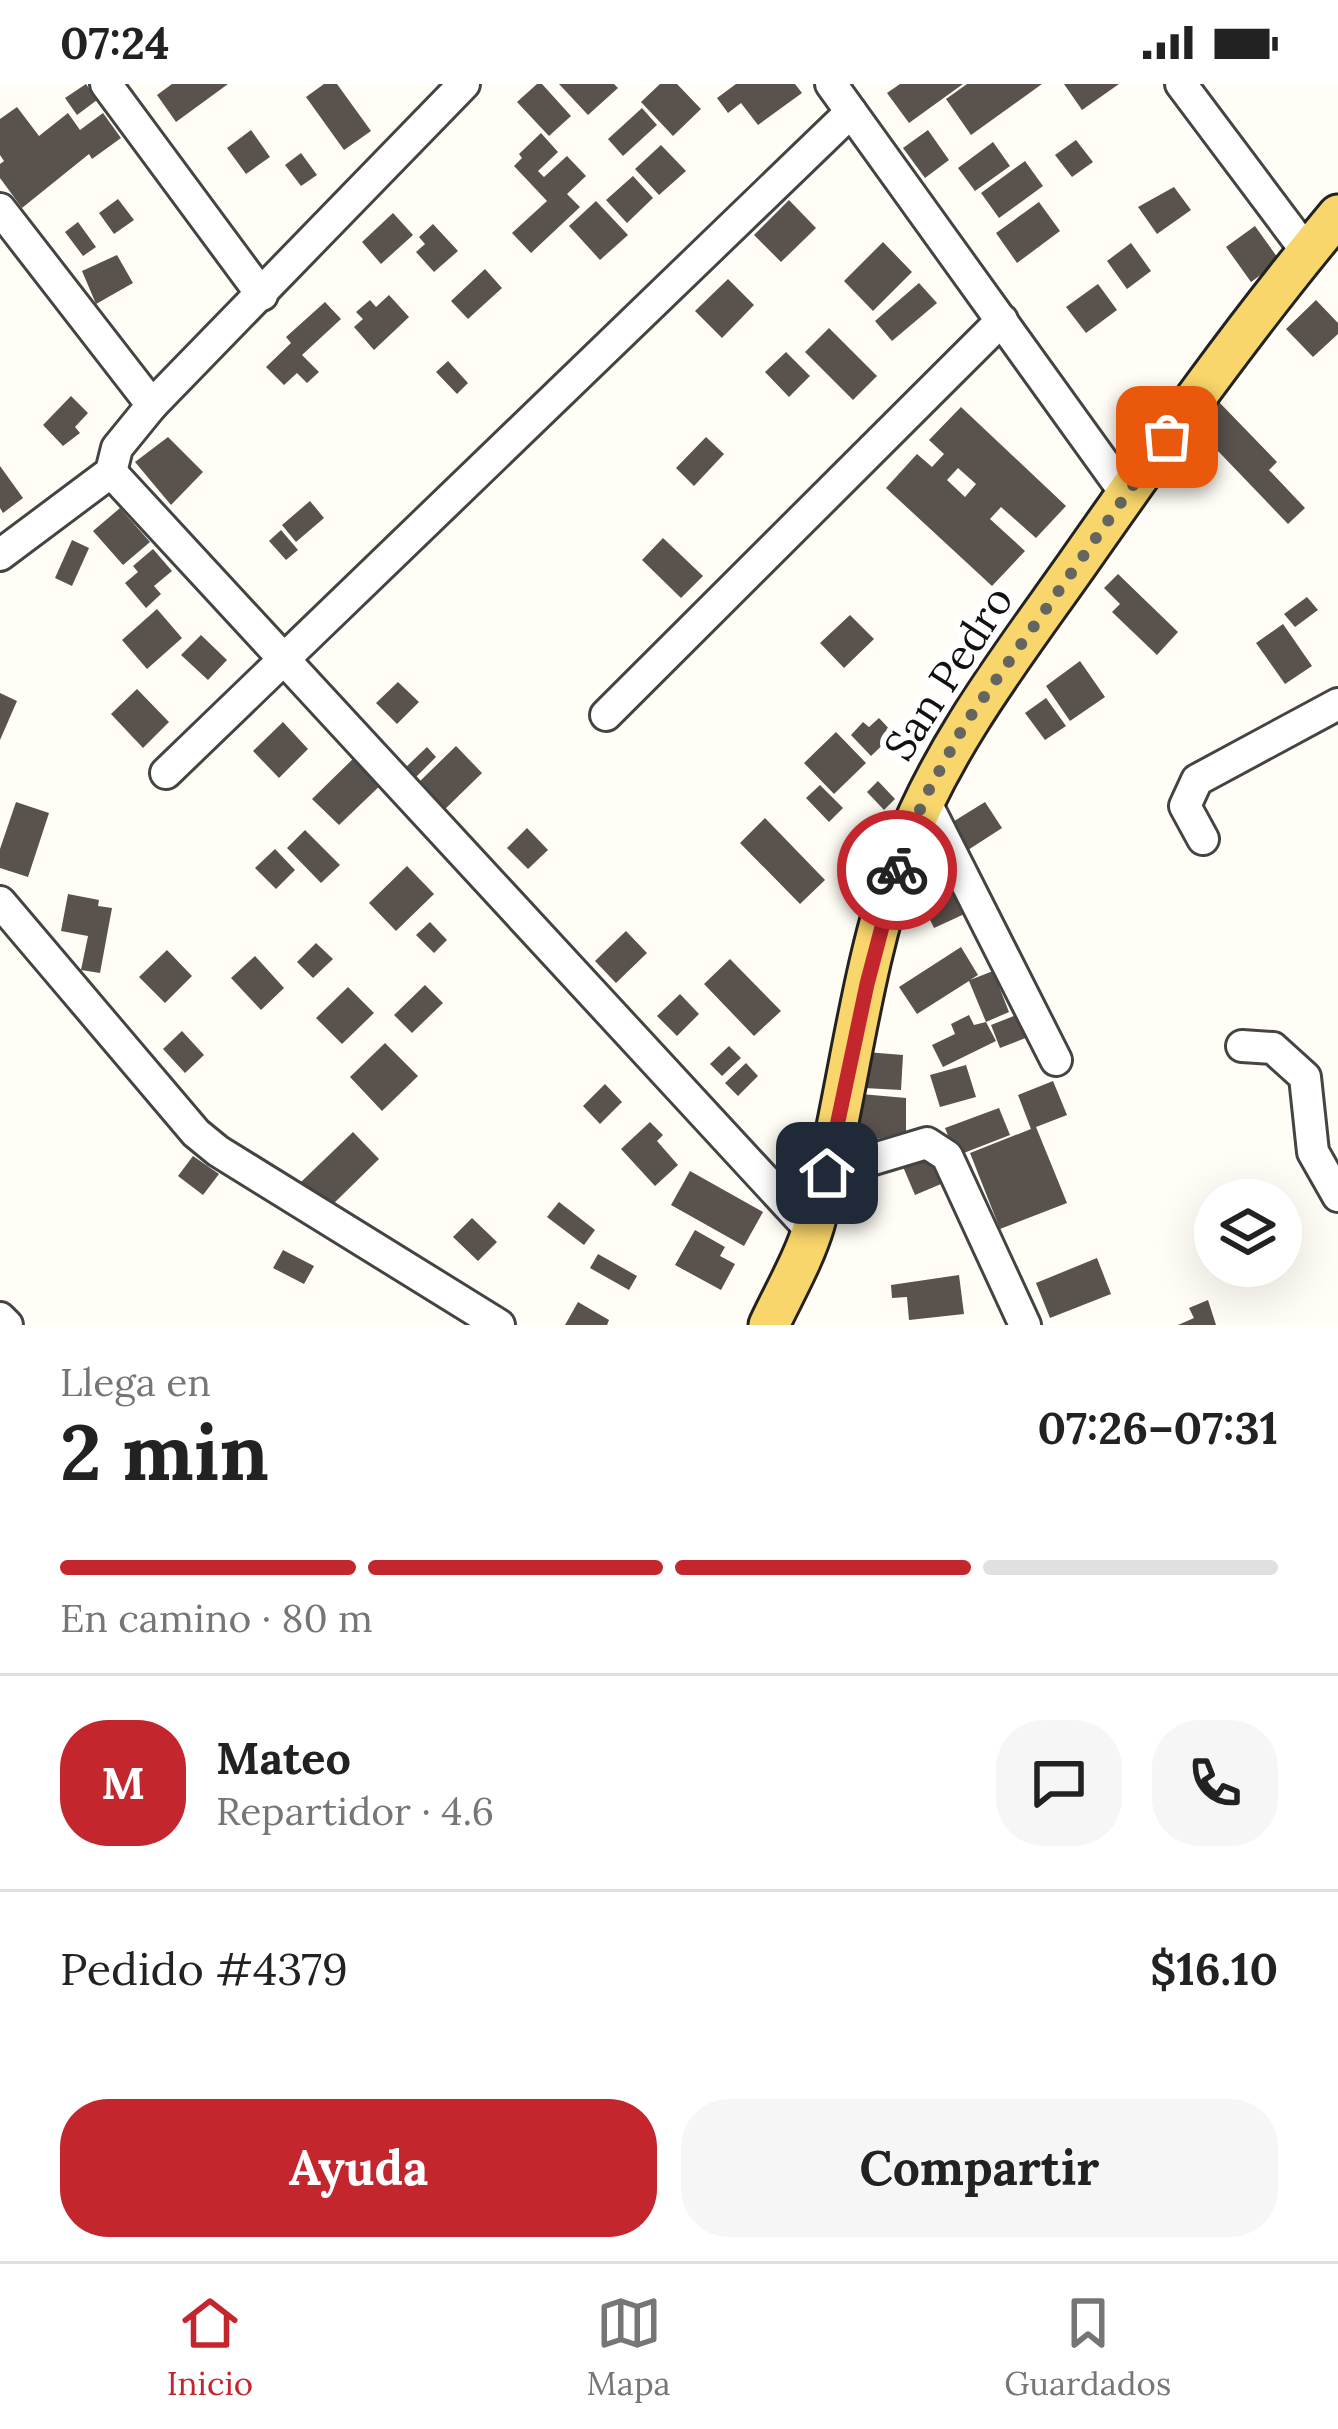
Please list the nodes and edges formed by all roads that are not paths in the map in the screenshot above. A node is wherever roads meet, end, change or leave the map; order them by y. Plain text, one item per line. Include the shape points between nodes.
1 (106, 84) edge
2 (464, 84) edge
3 (831, 84) edge
4 (1181, 84) edge
5 (850, 112) junction
6 (2, 215) edge
7 (1338, 215) edge
8 (1307, 252) junction
9 (262, 295) junction
10 (1002, 320) junction
11 (152, 405) junction
12 (111, 472) junction
13 (1126, 494) junction
14 (0, 555) edge
15 (285, 659) junction
16 (606, 715) dead end
17 (1337, 715) edge
18 (166, 772) dead end
19 (924, 799) junction
20 (1204, 839) dead end
21 (0, 902) edge
22 (1242, 1046) dead end
23 (1056, 1060) dead end
24 (827, 1173) junction
25 (1338, 1196) edge
26 (812, 1232) junction
27 (0, 1318) edge
28 (7, 1325) edge
29 (500, 1325) edge
30 (769, 1325) edge
31 (1025, 1325) edge

1 - 9 street
2 - 9 street
3 - 5 street
4 - 8 street
5 - 10 street
5 - 15 street
6 - 11 street
7 - 8 main road, San Pedro
8 - 13 main road, San Pedro
9 - 11 street
10 - 13 street
10 - 16 street
11 - 12 street via 117,448
12 - 14 street
12 - 15 street
13 - 19 main road, San Pedro via 965,724
15 - 18 street
15 - 26 street
17 - 20 street via 1197,780 1185,806
19 - 23 street
19 - 24 main road, San Pedro via 872,963
21 - 29 street via 196,1133
22 - 25 street via 1273,1048 1305,1077 1313,1152
24 - 26 main road, San Pedro
24 - 31 street via 927,1143 938,1147
26 - 30 main road, San Pedro
27 - 28 street

